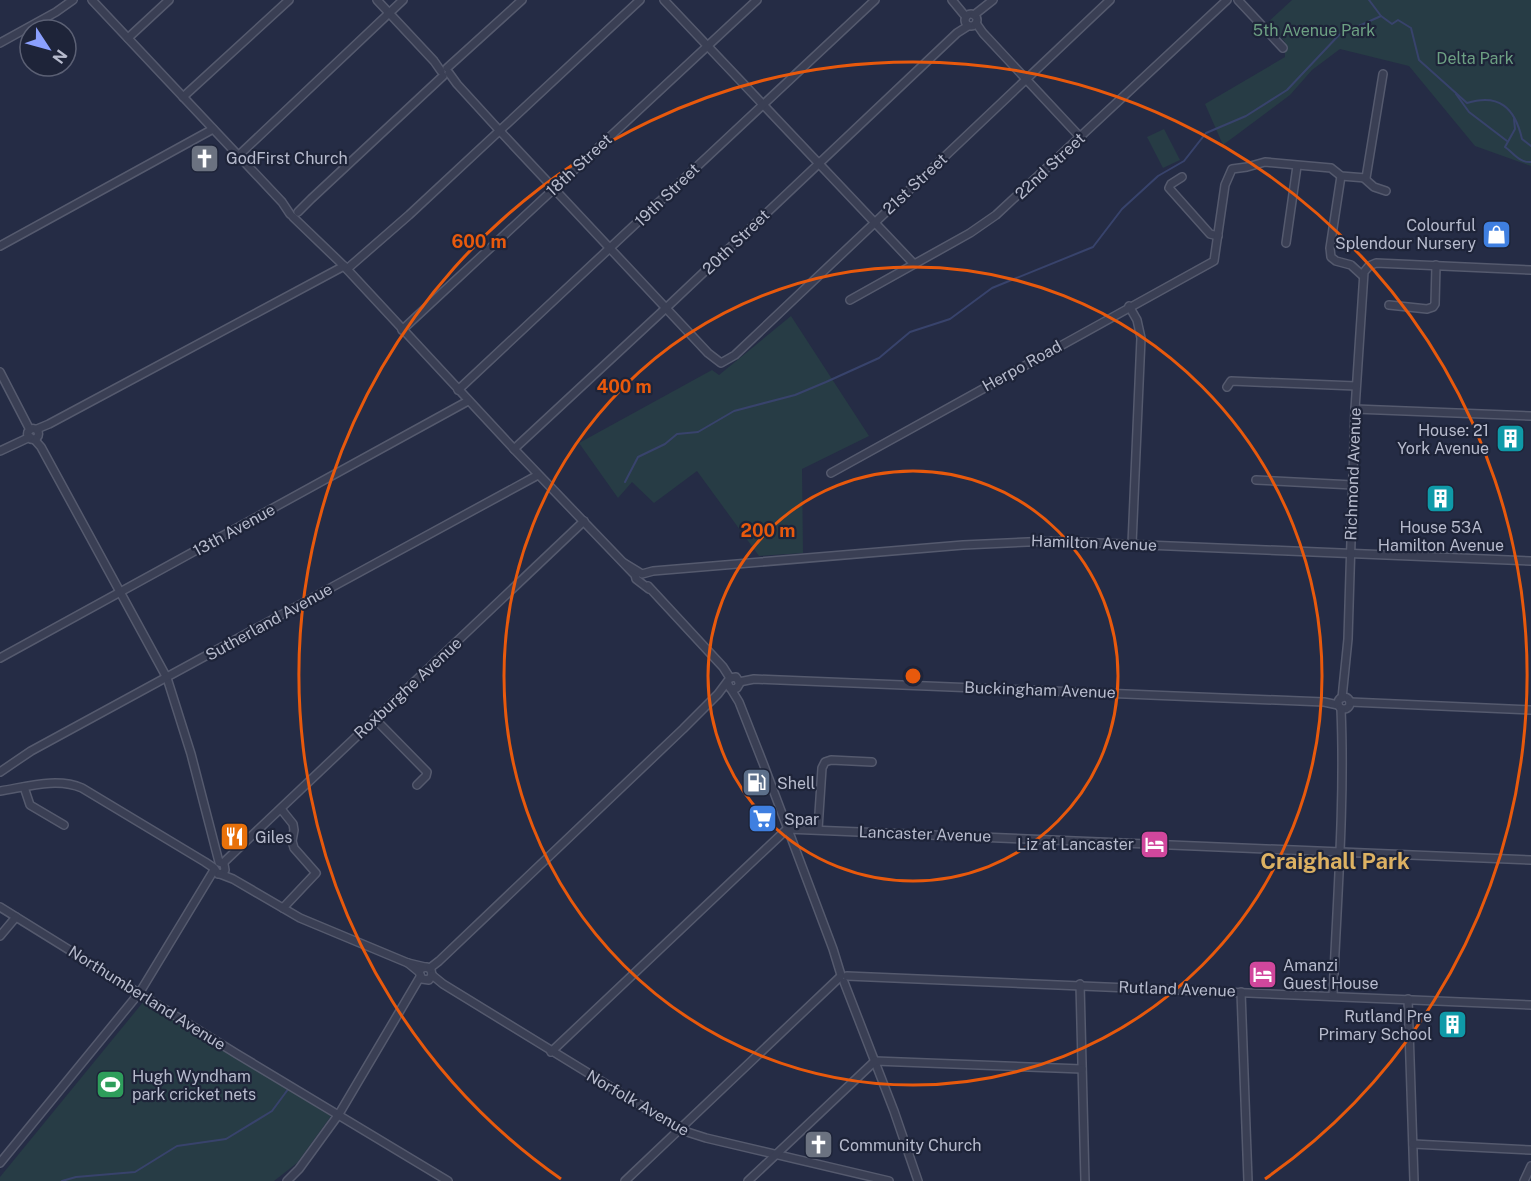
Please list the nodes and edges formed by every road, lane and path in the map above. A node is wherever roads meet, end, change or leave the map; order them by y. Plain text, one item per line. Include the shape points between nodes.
1 (73, 0) edge
2 (92, 0) edge
3 (169, 0) edge
4 (289, 0) edge
5 (377, 0) edge
6 (404, 0) edge
7 (522, 0) edge
8 (640, 0) edge
9 (664, 0) edge
10 (757, 0) edge
11 (875, 0) edge
12 (952, 0) edge
13 (993, 0) edge
14 (1110, 0) edge
15 (1227, 0) edge
16 (1238, 0) edge
17 (390, 13) junction
18 (971, 21) junction
19 (128, 38) junction
20 (0, 43) edge
21 (707, 46) junction
22 (1283, 48) dead end
23 (445, 72) junction
24 (1383, 74) dead end
25 (1026, 78) junction
26 (183, 97) junction
27 (763, 105) junction
28 (213, 129) junction
29 (499, 130) junction
30 (1081, 138) junction
31 (238, 156) junction
32 (818, 164) junction
33 (1297, 166) junction
34 (1341, 176) junction
35 (1182, 177) dead end
36 (1365, 179) junction
37 (554, 189) junction
38 (1386, 191) dead end
39 (295, 213) junction
40 (873, 222) junction
41 (1218, 236) junction
42 (1286, 243) dead end
43 (0, 246) edge
44 (611, 248) junction
45 (914, 264) junction
46 (1436, 266) junction
47 (346, 268) junction
48 (1531, 270) edge
49 (1364, 272) junction
50 (850, 300) dead end
51 (1389, 305) dead end
52 (1130, 306) junction
53 (666, 308) junction
54 (402, 330) junction
55 (0, 372) edge
56 (1356, 386) junction
57 (1227, 387) dead end
58 (458, 390) junction
59 (468, 401) junction
60 (1355, 409) junction
61 (1531, 416) edge
62 (34, 433) junction
63 (514, 449) junction
64 (0, 451) edge
65 (831, 473) dead end
66 (538, 475) junction
67 (1256, 480) dead end
68 (1353, 485) junction
69 (584, 521) junction
70 (1132, 544) junction
71 (1351, 553) junction
72 (1531, 561) edge
73 (640, 576) junction
74 (120, 592) junction
75 (0, 658) edge
76 (167, 678) junction
77 (734, 684) junction
78 (1344, 703) junction
79 (1531, 710) edge
80 (375, 718) junction
81 (872, 762) dead end
82 (0, 772) edge
83 (417, 785) dead end
84 (24, 787) junction
85 (0, 791) edge
86 (281, 809) junction
87 (64, 825) dead end
88 (787, 829) junction
89 (818, 829) junction
90 (1339, 851) junction
91 (1531, 860) edge
92 (219, 868) junction
93 (0, 907) edge
94 (283, 908) junction
95 (16, 917) junction
96 (0, 936) edge
97 (426, 974) junction
98 (844, 978) junction
99 (1080, 984) junction
100 (140, 992) junction
101 (1241, 992) junction
102 (1333, 995) junction
103 (1408, 999) junction
104 (1531, 1005) edge
105 (551, 1052) junction
106 (875, 1061) junction
107 (1082, 1069) junction
108 (339, 1114) junction
109 (681, 1130) junction
110 (1413, 1144) junction
111 (1531, 1150) edge
112 (777, 1154) junction
113 (0, 1163) edge
114 (1531, 1166) edge
115 (287, 1181) edge
116 (448, 1181) edge
117 (625, 1181) edge
118 (748, 1181) edge
119 (889, 1181) edge
120 (920, 1181) edge
121 (1085, 1181) edge
122 (1248, 1181) edge
123 (1414, 1181) edge
124 (1524, 1181) edge

1 - 20 street
2 - 19 street
3 - 19 street
4 - 26 street
5 - 17 street
6 - 17 street
7 - 23 street
8 - 29 street
9 - 21 street
10 - 21 street, 18th Street
11 - 27 street, 19th Street
12 - 18 street
13 - 18 street, 20th Street
14 - 25 street, 21st Street
15 - 30 street, 22nd Street
16 - 22 street
17 - 23 street
17 - 31 street
18 - 25 street
18 - 32 street, 20th Street
19 - 26 street
21 - 27 street
21 - 37 street, 18th Street
23 - 29 street
23 - 39 street
24 - 36 street
25 - 30 street
25 - 40 street, 21st Street
26 - 28 street
27 - 32 street
27 - 44 street, 19th Street
28 - 31 street
28 - 43 street
29 - 37 street
29 - 47 street via 409,216
30 - 45 street, 22nd Street via 991,220
31 - 39 street
32 - 40 street
32 - 53 street, 20th Street
33 - 34 street via 1331,168
33 - 41 street via 1262,162 1232,168 1225,185
33 - 42 street
34 - 36 street
34 - 49 street via 1330,253 1333,259
35 - 41 street via 1169,188 1210,234
36 - 38 street
37 - 44 street
37 - 54 street, 18th Street
39 - 47 street
40 - 45 street
40 - 53 street, 21st Street via 729,359 718,362
41 - 52 street, Herpo Road via 1214,261
44 - 53 street
44 - 58 street, 19th Street
45 - 50 street, 22nd Street
46 - 48 street
46 - 49 street via 1376,263
46 - 51 street via 1433,307
47 - 54 street
47 - 62 street
49 - 56 street, Richmond Avenue
52 - 65 street, Herpo Road
52 - 70 street via 1139,326 1141,346
53 - 63 street, 20th Street
54 - 58 street
55 - 62 street
56 - 57 street via 1231,381
56 - 60 street, Richmond Avenue
58 - 59 street
59 - 63 street
59 - 74 street, 13th Avenue
60 - 61 street
60 - 68 street, Richmond Avenue
62 - 64 street
62 - 74 street
63 - 66 street
66 - 69 street
66 - 76 street, Sutherland Avenue
67 - 68 street
68 - 71 street, Richmond Avenue
69 - 73 street
69 - 80 street, Roxburghe Avenue
70 - 71 street, Hamilton Avenue
70 - 73 street, Hamilton Avenue via 988,543 658,571
71 - 72 street, Hamilton Avenue
71 - 78 street, Richmond Avenue
73 - 77 street
74 - 75 street, 13th Avenue
74 - 76 street
76 - 82 street, Sutherland Avenue
76 - 92 street via 191,754
77 - 78 street, Buckingham Avenue via 756,679
77 - 88 street
77 - 97 street via 718,694
78 - 79 street, Buckingham Avenue
78 - 90 street, Richmond Avenue
80 - 83 street via 427,772
80 - 86 street, Roxburghe Avenue
81 - 89 street via 825,762
84 - 85 street
84 - 87 street via 30,805
84 - 92 street via 66,783 77,786
86 - 92 street, Roxburghe Avenue
86 - 94 street via 294,827 294,848 316,873
88 - 89 street, Lancaster Avenue
88 - 98 street
88 - 105 street
89 - 90 street, Lancaster Avenue
90 - 91 street, Lancaster Avenue
90 - 102 street, Richmond Avenue
92 - 94 street
92 - 100 street, Roxburghe Avenue
93 - 95 street, Northumberland Avenue
94 - 97 street
95 - 96 street
95 - 100 street, Northumberland Avenue
97 - 105 street, Norfolk Avenue
97 - 108 street
98 - 99 street, Rutland Avenue
98 - 106 street
98 - 109 street, Rutland Avenue
99 - 101 street, Rutland Avenue
99 - 107 street
100 - 108 street, Northumberland Avenue
100 - 113 street, Roxburghe Avenue
101 - 102 street, Rutland Avenue
101 - 122 street
102 - 103 street, Rutland Avenue
103 - 104 street, Rutland Avenue
103 - 110 street
105 - 109 street, Norfolk Avenue
106 - 107 street
106 - 112 street
106 - 120 street
107 - 121 street
108 - 115 street
108 - 116 street, Northumberland Avenue
109 - 112 street, Norfolk Avenue
109 - 117 street, Rutland Avenue
110 - 111 street
110 - 123 street
112 - 118 street
112 - 119 street, Norfolk Avenue
114 - 124 street

